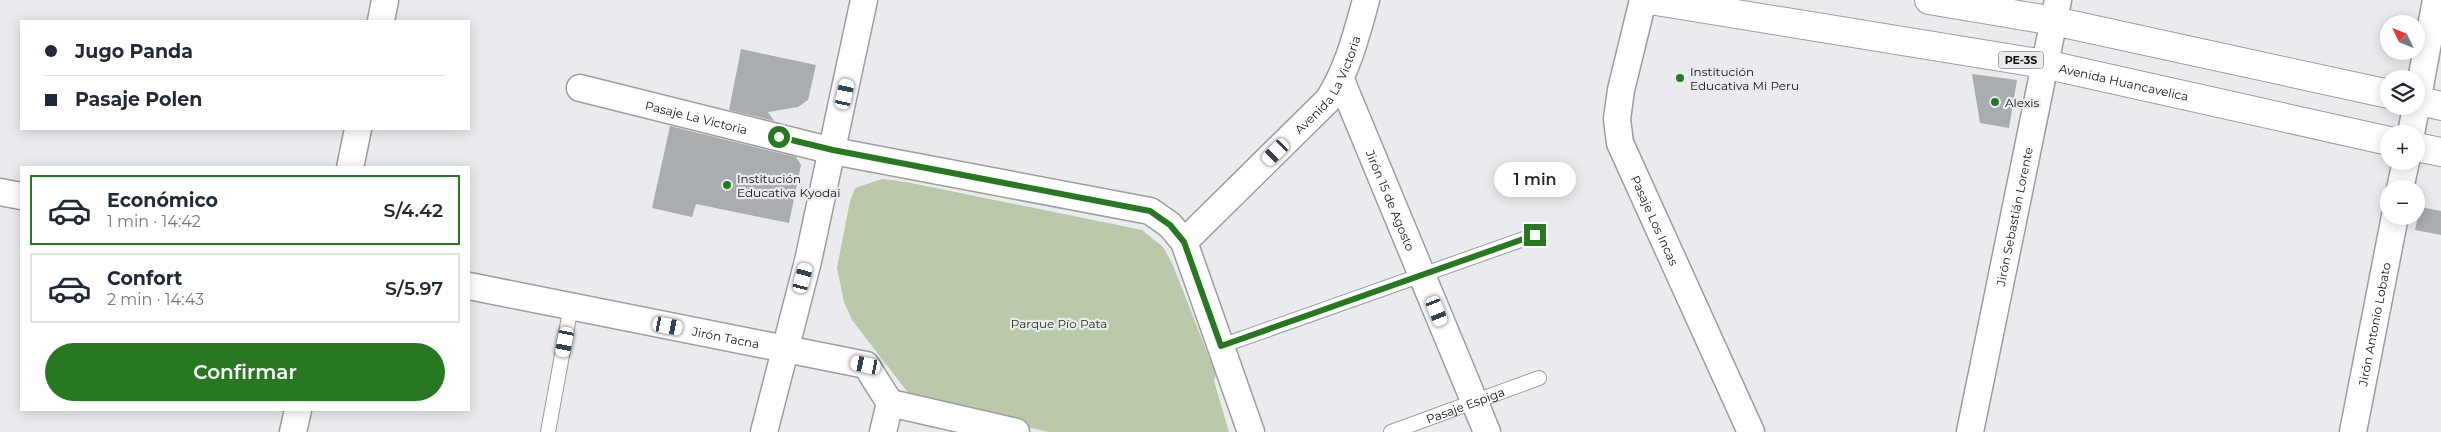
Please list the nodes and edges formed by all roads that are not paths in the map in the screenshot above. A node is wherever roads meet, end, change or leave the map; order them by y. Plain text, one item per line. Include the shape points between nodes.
1 (385, 0) edge
2 (864, 0) edge
3 (1366, 0) edge
4 (1643, 0) edge
5 (1650, 0) edge
6 (1930, 0) edge
7 (2436, 0) edge
8 (2056, 11) edge
9 (380, 20) edge
10 (2044, 64) junction
11 (1341, 80) junction
12 (580, 88) dead end
13 (2380, 92) edge
14 (2425, 102) edge
15 (358, 130) edge
16 (2380, 139) edge
17 (2425, 149) edge
18 (833, 150) junction
19 (2441, 152) edge
20 (350, 166) edge
21 (0, 192) edge
22 (20, 196) edge
23 (2393, 225) edge
24 (1535, 235) dead end
25 (1184, 242) junction
26 (1422, 275) junction
27 (470, 286) edge
28 (571, 306) junction
29 (1221, 346) junction
30 (784, 349) junction
31 (1539, 378) dead end
32 (1474, 401) junction
33 (890, 403) junction
34 (298, 411) edge
35 (293, 432) edge
36 (548, 432) edge
37 (764, 432) edge
38 (883, 432) edge
39 (1016, 432) edge
40 (1251, 432) edge
41 (1391, 432) edge
42 (1487, 432) edge
43 (1751, 432) edge
44 (1970, 432) edge
45 (2353, 432) edge

1 - 9 street
2 - 18 street
3 - 11 street, Avenida La Victoria
4 - 43 street, Pasaje Los Incas via 1621,90 1617,119 1620,143
5 - 10 highway, Avenida Huancavelica / PE-3S
6 - 8 highway
7 - 14 street
8 - 10 street, Jirón Sebastián Lorente
8 - 13 highway
10 - 16 highway, Avenida Huancavelica / PE-3S
10 - 44 street, Jirón Sebastián Lorente
11 - 25 street, Avenida La Victoria via 1328,100
11 - 26 street, Jirón 15 de Agosto
12 - 18 street, Pasaje La Victoria
15 - 20 street
17 - 19 highway
18 - 25 street, Pasaje La Victoria via 1150,211
18 - 30 street via 808,262
21 - 22 street
23 - 45 street, Jirón Antonio Lobato
24 - 26 lane
25 - 29 street
26 - 29 lane
26 - 32 street, Jirón 15 de Agosto
27 - 28 street, Jirón Tacna
28 - 30 street, Jirón Tacna
28 - 36 lane
29 - 40 street
30 - 33 street, Jirón Tacna via 866,365
30 - 37 street
31 - 32 lane, Pasaje Espiga
32 - 41 lane, Pasaje Espiga
32 - 42 street, Jirón 15 de Agosto
33 - 38 street
33 - 39 street
34 - 35 street

